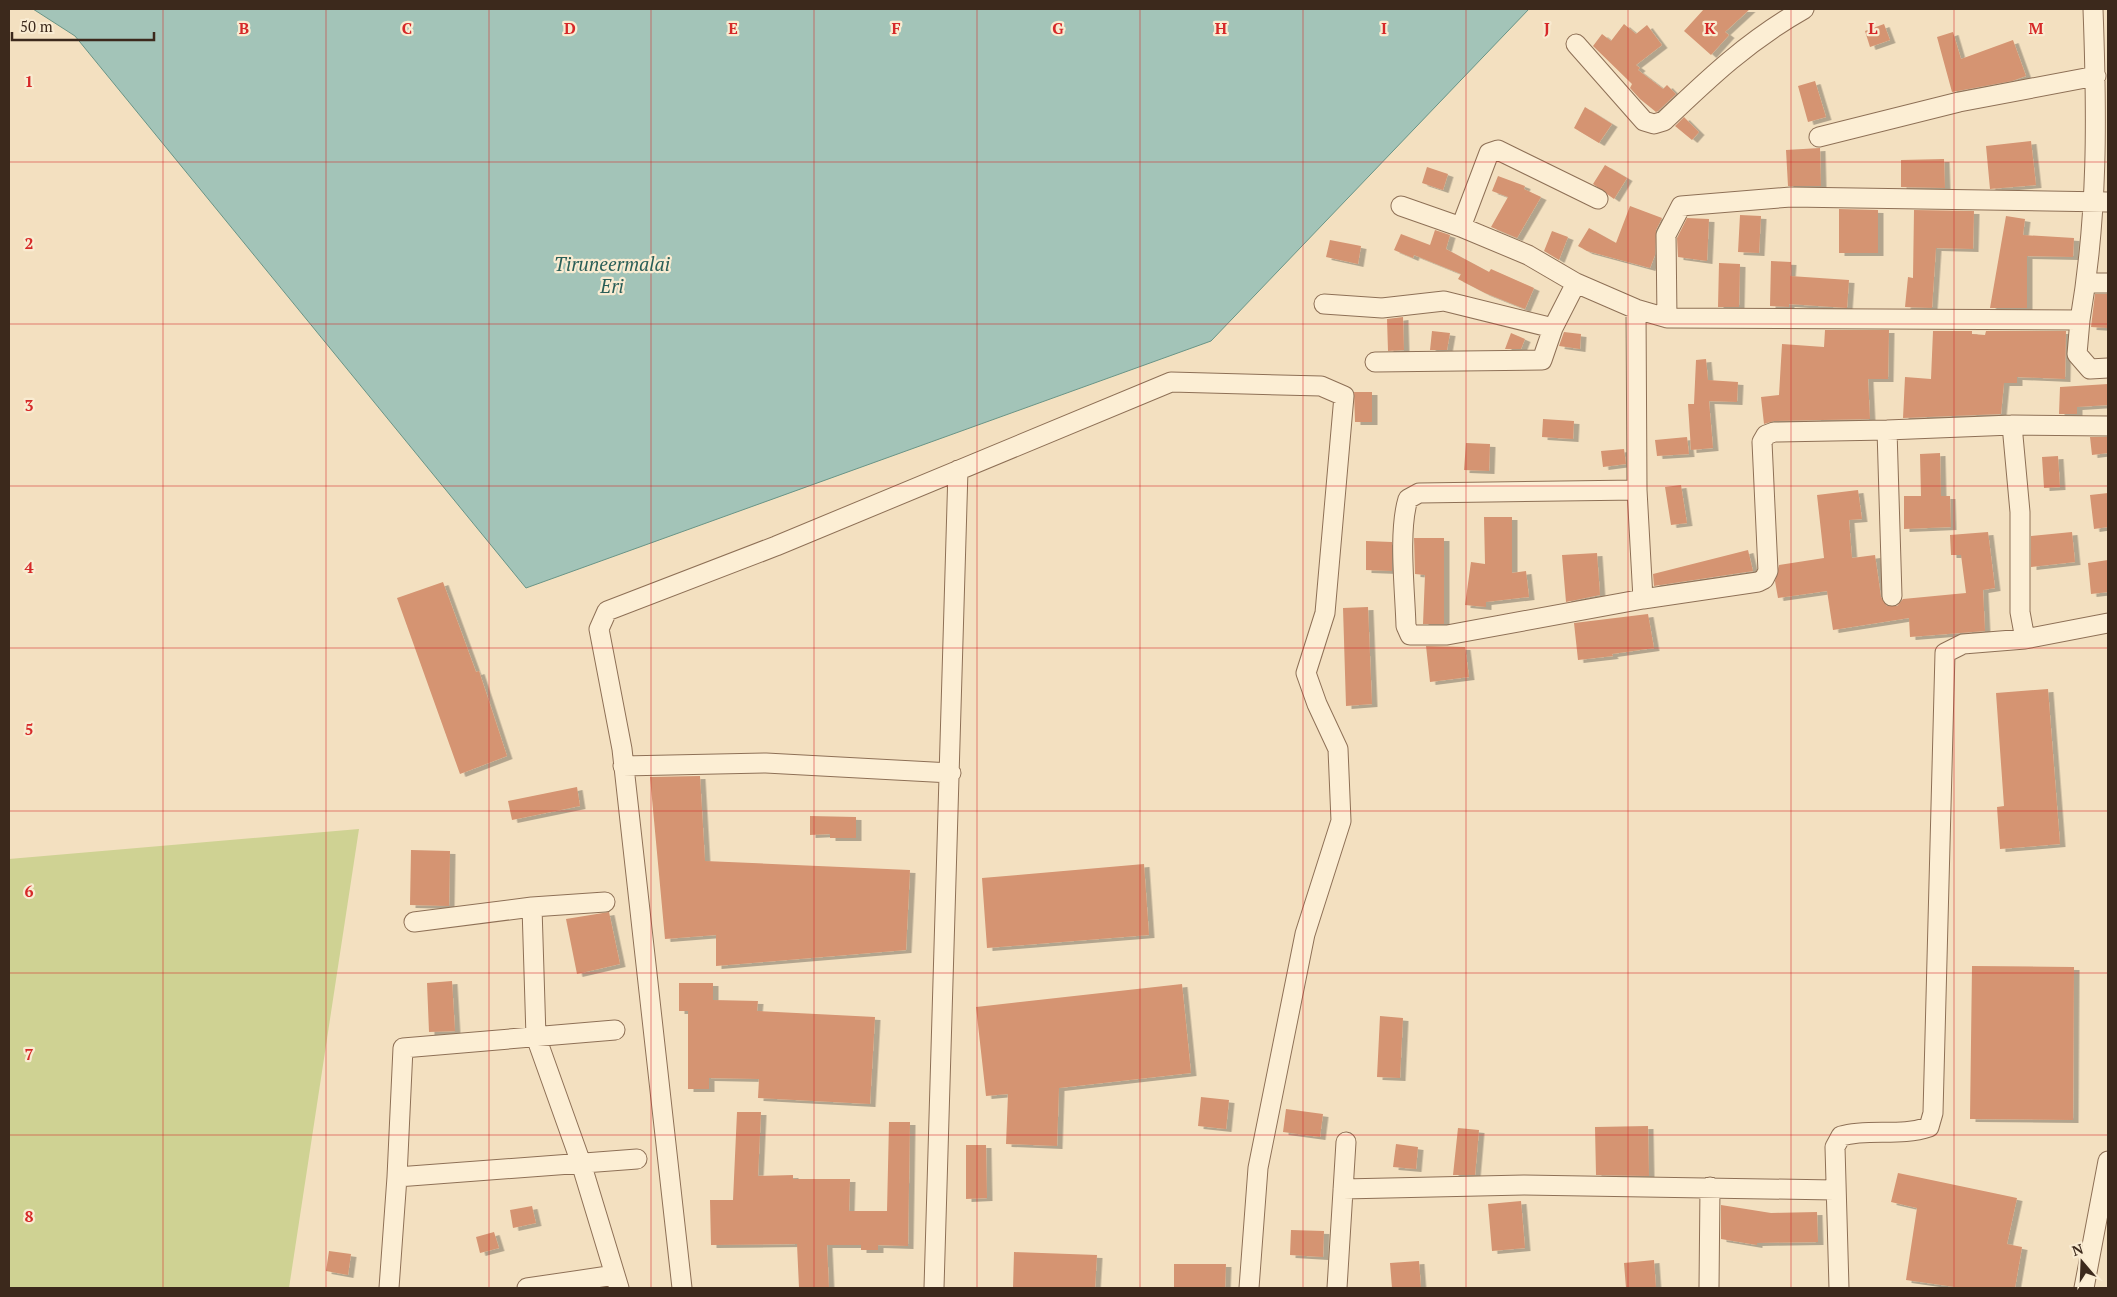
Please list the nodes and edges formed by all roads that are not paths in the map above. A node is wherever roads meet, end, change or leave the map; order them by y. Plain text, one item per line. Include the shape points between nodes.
1 (1804, 9) edge
2 (2093, 9) edge
3 (1576, 44) dead end
4 (2100, 88) edge
5 (1819, 137) dead end
6 (1598, 199) dead end
7 (2101, 202) edge
8 (1401, 206) dead end
9 (1461, 227) junction
10 (1576, 283) junction
11 (2086, 283) junction
12 (2108, 284) edge
13 (1324, 304) dead end
14 (1636, 309) junction
15 (1667, 318) junction
16 (2080, 320) junction
17 (1553, 328) junction
18 (1375, 362) dead end
19 (2108, 368) edge
20 (2012, 425) junction
21 (2108, 426) edge
22 (1887, 430) junction
23 (958, 470) junction
24 (1637, 490) junction
25 (1892, 596) dead end
26 (1642, 599) junction
27 (2108, 623) edge
28 (2024, 639) junction
29 (624, 766) junction
30 (950, 773) junction
31 (605, 902) dead end
32 (532, 907) junction
33 (414, 922) dead end
34 (615, 1030) dead end
35 (536, 1037) junction
36 (1346, 1142) dead end
37 (637, 1159) dead end
38 (2108, 1161) edge
39 (581, 1163) junction
40 (397, 1177) junction
41 (1710, 1187) junction
42 (1343, 1189) junction
43 (1834, 1190) junction
44 (617, 1282) edge
45 (389, 1288) edge
46 (527, 1288) edge
47 (682, 1288) edge
48 (934, 1288) edge
49 (1249, 1288) edge
50 (1337, 1288) edge
51 (1709, 1288) edge
52 (1839, 1288) edge
53 (2084, 1288) edge

1 - 3 street via 1779,23 1724,64 1664,121 1654,124 1644,121
2 - 4 street
4 - 5 street via 1959,102
4 - 7 street
6 - 9 street via 1493,150 1489,153
7 - 11 street
7 - 15 street via 1792,197 1681,206 1666,235
8 - 9 street
9 - 10 street via 1528,255
10 - 14 street
10 - 17 street
11 - 12 street
11 - 16 street
13 - 17 street via 1382,308 1449,302
14 - 15 street
14 - 24 street
15 - 16 street
16 - 19 street via 2076,354 2090,369
17 - 18 street via 1542,360
20 - 21 street
20 - 22 street
20 - 28 street via 2020,512 2020,612
22 - 25 street
22 - 26 street via 1774,432 1766,435 1762,442 1768,571 1764,579
23 - 29 street via 776,546 607,611 599,629
23 - 30 street
23 - 49 street via 1171,382 1321,386 1344,396 1325,613 1306,672 1338,749 1341,821 1305,934 1260,1159
24 - 26 street
24 - 26 street via 1420,493 1414,496 1408,500 1404,511 1406,626 1410,634 1447,635
27 - 28 street
28 - 43 street via 1963,644 1945,653 1933,1114 1929,1127 1914,1132 1853,1132 1840,1136 1834,1147
29 - 30 street via 766,763
29 - 47 street
30 - 48 street
31 - 32 street
32 - 33 street
32 - 35 street
34 - 35 street
35 - 39 street
35 - 40 street via 403,1048
36 - 42 street
37 - 39 street
38 - 53 street
39 - 40 street
39 - 44 street
40 - 45 street
41 - 42 street via 1524,1185
41 - 43 street
41 - 51 street
42 - 50 street
43 - 52 street
44 - 46 street

